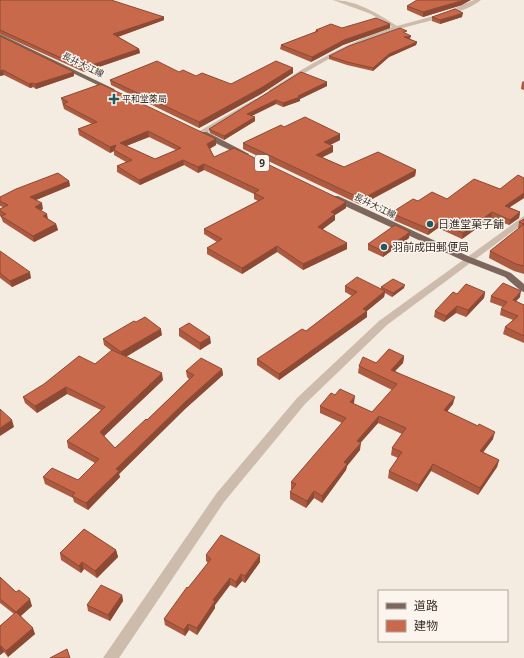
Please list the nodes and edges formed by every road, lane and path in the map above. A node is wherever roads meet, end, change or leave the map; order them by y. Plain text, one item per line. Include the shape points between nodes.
1 (336, 0) edge
2 (478, 0) edge
3 (397, 28) junction
4 (0, 36) edge
5 (123, 95) edge
6 (197, 131) joint
7 (250, 157) edge
8 (328, 194) edge
9 (524, 219) edge
10 (467, 260) junction
11 (524, 289) edge
12 (110, 658) edge

1 - 3 street via 373,13
2 - 3 street via 465,7
3 - 6 street via 322,59 264,96
4 - 5 main road, 長井大江線
6 - 7 main road, 9
8 - 10 main road, 長井大江線
9 - 10 street
10 - 11 main road, 長井大江線 via 508,275
10 - 12 street via 382,323 301,401 220,498

